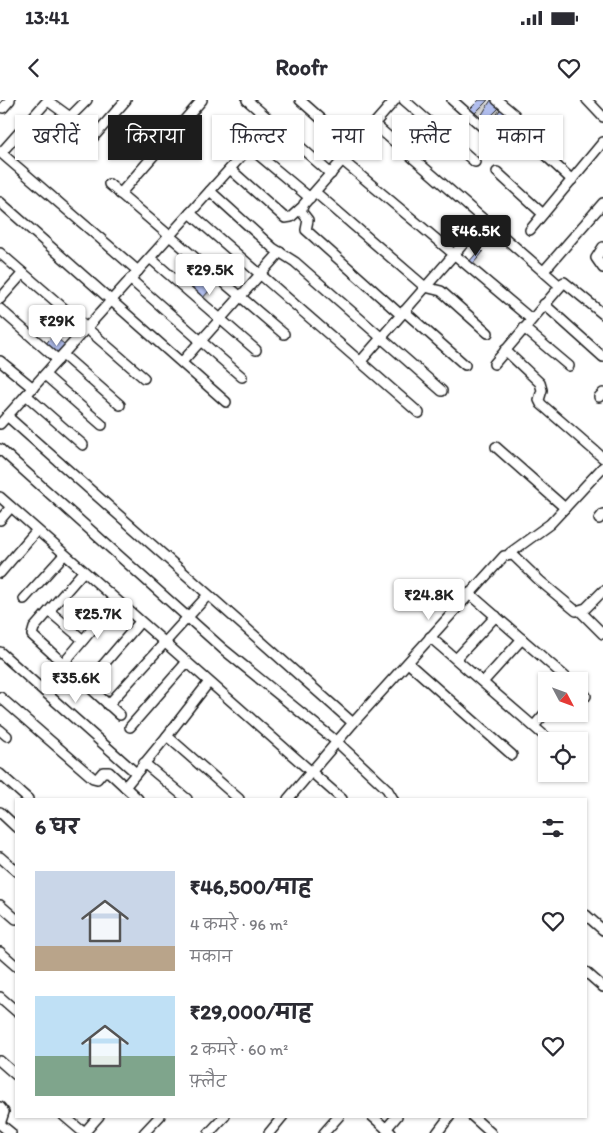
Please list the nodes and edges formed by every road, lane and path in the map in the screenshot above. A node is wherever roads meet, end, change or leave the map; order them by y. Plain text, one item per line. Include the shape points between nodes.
1 (10, 100) edge
2 (48, 100) edge
3 (87, 100) edge
4 (126, 100) edge
5 (202, 100) edge
6 (247, 100) edge
7 (300, 100) edge
8 (395, 100) edge
9 (404, 100) edge
10 (452, 100) edge
11 (497, 100) edge
12 (587, 100) edge
13 (3, 108) dead end
14 (264, 115) edge
15 (317, 115) edge
16 (382, 115) edge
17 (603, 117) edge
18 (479, 123) edge
19 (382, 131) edge
20 (98, 132) edge
21 (603, 142) edge
22 (304, 151) edge
23 (1, 153) edge
24 (238, 160) edge
25 (266, 160) edge
26 (342, 160) joint
27 (476, 162) dead end
28 (230, 169) junction
29 (497, 172) dead end
30 (330, 174) junction
31 (572, 180) junction
32 (109, 184) dead end
33 (210, 191) junction
34 (120, 194) junction
35 (312, 195) junction
36 (0, 202) edge
37 (603, 202) edge
38 (301, 208) junction
39 (190, 213) junction
40 (544, 214) junction
41 (484, 220) junction
42 (530, 230) dead end
43 (169, 236) junction
44 (603, 247) edge
45 (280, 252) junction
46 (0, 253) edge
47 (454, 254) junction
48 (150, 258) junction
49 (603, 268) edge
50 (138, 271) junction
51 (543, 272) junction
52 (23, 273) junction
53 (261, 274) junction
54 (130, 280) junction
55 (560, 286) junction
56 (425, 287) junction
57 (240, 296) junction
58 (0, 299) edge
59 (112, 299) junction
60 (544, 304) junction
61 (0, 309) edge
62 (403, 313) junction
63 (603, 314) edge
64 (220, 319) junction
65 (531, 319) junction
66 (87, 328) junction
67 (524, 328) junction
68 (488, 333) dead end
69 (284, 334) dead end
70 (381, 338) junction
71 (201, 341) junction
72 (256, 350) dead end
73 (505, 350) junction
74 (603, 357) edge
75 (61, 358) junction
76 (0, 361) edge
77 (361, 361) junction
78 (182, 362) junction
79 (494, 364) dead end
80 (465, 365) dead end
81 (569, 366) dead end
82 (45, 375) junction
83 (242, 377) dead end
84 (144, 378) dead end
85 (442, 391) dead end
86 (30, 392) junction
87 (226, 402) dead end
88 (120, 405) dead end
89 (419, 413) dead end
90 (3, 420) edge
91 (102, 426) dead end
92 (83, 446) dead end
93 (496, 448) dead end
94 (0, 449) edge
95 (603, 458) edge
96 (603, 467) edge
97 (0, 497) edge
98 (11, 507) junction
99 (565, 508) junction
100 (0, 520) edge
101 (37, 530) junction
102 (510, 554) junction
103 (64, 555) junction
104 (83, 572) junction
105 (0, 573) edge
106 (603, 591) edge
107 (469, 593) junction
108 (208, 595) junction
109 (24, 599) dead end
110 (116, 602) junction
111 (49, 611) junction
112 (580, 611) junction
113 (496, 616) junction
114 (188, 617) junction
115 (140, 622) junction
116 (603, 634) edge
117 (430, 637) junction
118 (522, 639) junction
119 (83, 640) junction
120 (164, 643) junction
121 (0, 652) edge
122 (456, 660) junction
123 (186, 662) junction
124 (408, 663) junction
125 (63, 664) junction
126 (560, 672) edge
127 (208, 682) junction
128 (483, 682) junction
129 (86, 685) junction
130 (0, 697) edge
131 (108, 705) junction
132 (120, 715) dead end
133 (538, 721) edge
134 (353, 723) junction
135 (534, 726) junction
136 (130, 727) dead end
137 (540, 732) edge
138 (167, 736) junction
139 (337, 742) junction
140 (512, 755) dead end
141 (144, 763) junction
142 (311, 772) junction
143 (136, 773) junction
144 (0, 774) edge
145 (125, 787) junction
146 (27, 798) edge
147 (137, 798) edge
148 (186, 798) edge
149 (238, 798) edge
150 (289, 798) edge
151 (341, 798) edge
152 (392, 798) edge
153 (0, 812) edge
154 (15, 825) edge
155 (0, 857) edge
156 (15, 870) edge
157 (0, 905) edge
158 (587, 916) edge
159 (15, 918) edge
160 (603, 930) edge
161 (0, 952) edge
162 (15, 965) edge
163 (587, 973) edge
164 (603, 987) edge
165 (0, 997) edge
166 (15, 1010) edge
167 (0, 1061) edge
168 (15, 1074) edge
169 (0, 1107) edge
170 (66, 1118) edge
171 (97, 1118) edge
172 (158, 1118) edge
173 (223, 1118) edge
174 (281, 1118) edge
175 (337, 1118) edge
176 (374, 1118) edge
177 (396, 1118) edge
178 (448, 1118) edge
179 (474, 1118) edge
180 (0, 1124) edge
181 (389, 1131) edge
182 (11, 1133) edge
183 (84, 1133) edge
184 (144, 1133) edge
185 (209, 1133) edge
186 (269, 1133) edge
187 (324, 1133) edge
188 (437, 1133) edge
189 (491, 1133) edge

1 - 13 street
2 - 3 street via 70,117
2 - 23 street
4 - 20 street
5 - 34 street
6 - 14 street
7 - 15 street
8 - 16 street
9 - 27 street
10 - 18 street
11 - 31 street via 514,116 515,128
12 - 17 street
19 - 41 street
21 - 31 street
22 - 30 street
23 - 50 street
24 - 28 street
25 - 35 street
26 - 30 street
26 - 47 street
28 - 33 street
28 - 38 street via 285,218
29 - 40 street
30 - 35 street
31 - 40 street
32 - 34 street
33 - 39 street
33 - 45 street
34 - 43 street
35 - 38 street
35 - 56 street
36 - 59 street
37 - 51 street
38 - 62 street via 308,220 306,230
39 - 43 street
39 - 53 street
40 - 42 street
41 - 47 street
41 - 51 street
43 - 48 street
43 - 57 street
44 - 49 street via 596,258
45 - 53 street
45 - 70 street
46 - 52 street
47 - 56 street
47 - 65 street
48 - 50 street
48 - 64 street
50 - 54 street
51 - 55 street
52 - 58 street
52 - 66 street
53 - 57 street
53 - 77 street
54 - 59 street
54 - 71 street
55 - 60 street
55 - 63 street via 567,282
56 - 62 street
56 - 68 street via 441,291
57 - 64 street
57 - 69 street
59 - 66 street
59 - 78 street
60 - 65 street
60 - 74 street
61 - 75 street
62 - 70 street
62 - 80 street
64 - 71 street
64 - 72 street
65 - 67 street
66 - 75 street
66 - 84 street
67 - 73 street
67 - 81 street
70 - 77 street
70 - 85 street
71 - 78 street
71 - 83 street
73 - 79 street
73 - 95 street via 540,383 541,404
75 - 82 street
75 - 88 street
76 - 86 street
77 - 89 street
78 - 87 street
82 - 86 street
82 - 91 street
86 - 90 street
86 - 92 street
90 - 108 street
93 - 99 street
94 - 114 street
96 - 99 street
97 - 98 street
98 - 100 street
98 - 101 street
99 - 102 street
101 - 103 street
101 - 105 street
102 - 107 street via 498,560
102 - 112 street via 571,608
103 - 104 street
103 - 109 street
104 - 110 street
104 - 111 street
106 - 112 street
107 - 113 street
107 - 117 street
108 - 114 street
108 - 134 street
110 - 115 street
110 - 119 street
111 - 119 street
111 - 125 street via 32,635
112 - 116 street
113 - 118 street
113 - 122 street
114 - 120 street
114 - 139 street
115 - 120 street
115 - 129 street
117 - 122 street
117 - 124 street
118 - 126 street
118 - 128 street
119 - 125 street
120 - 123 street
120 - 131 street
121 - 143 street
122 - 128 street
123 - 127 street
123 - 136 street
124 - 134 street
124 - 140 street
125 - 129 street
127 - 138 street
127 - 142 street
128 - 135 street
129 - 131 street
130 - 145 street via 93,778 97,779 106,771
131 - 132 street
133 - 135 street
134 - 139 street
135 - 137 street
138 - 141 street
138 - 149 street
139 - 142 street
139 - 152 street via 387,789
141 - 143 street
141 - 148 street
142 - 150 street
142 - 151 street
143 - 145 street
144 - 146 street
145 - 147 street
153 - 154 street
155 - 156 street
157 - 159 street
158 - 160 street
161 - 162 street
163 - 164 street
165 - 166 street
167 - 168 street
169 - 180 street via 4,1112
170 - 183 street
171 - 183 street
172 - 184 street
173 - 185 street
174 - 186 street
175 - 187 street
176 - 181 street
177 - 181 street
178 - 188 street
179 - 189 street
180 - 182 street

